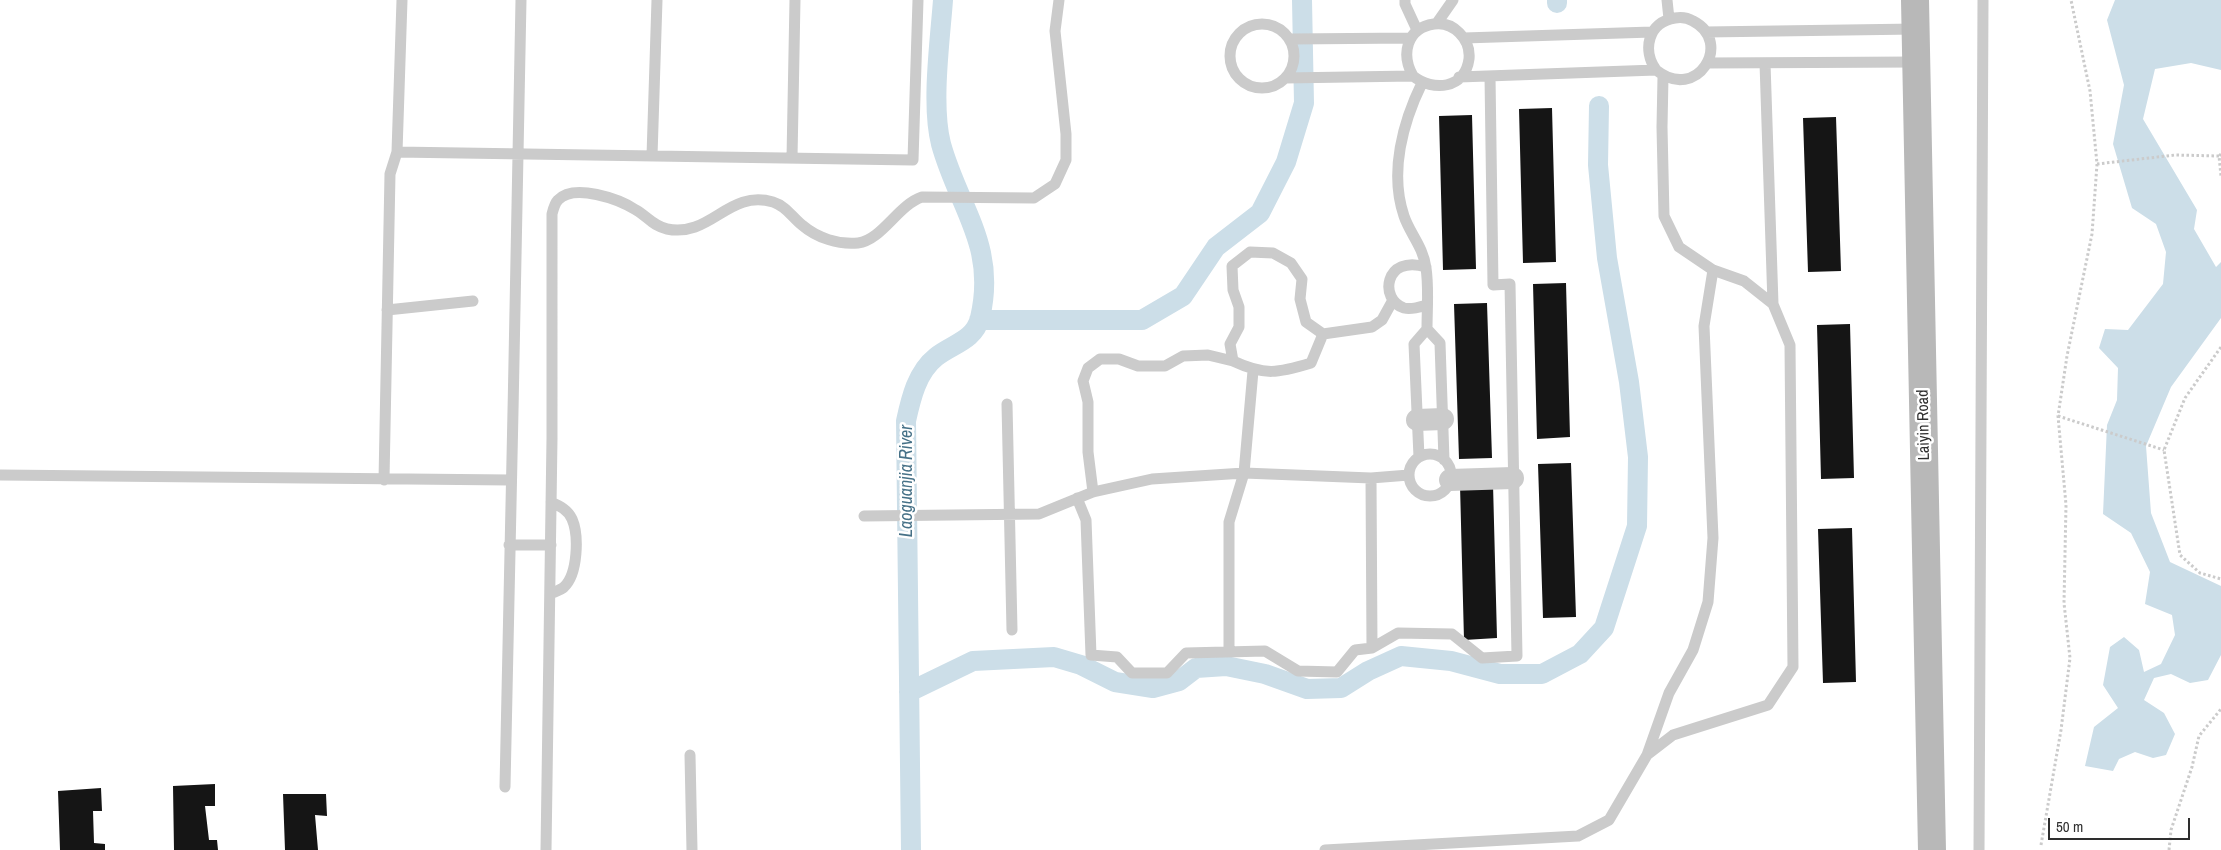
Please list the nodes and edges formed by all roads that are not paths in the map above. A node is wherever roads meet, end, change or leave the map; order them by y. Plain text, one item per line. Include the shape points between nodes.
1 (402, 0) edge
2 (521, 0) edge
3 (657, 0) edge
4 (795, 0) edge
5 (918, 0) edge
6 (1059, 0) edge
7 (1405, 0) edge
8 (1453, 0) edge
9 (1667, 0) edge
10 (1915, 0) edge
11 (1983, 0) edge
12 (1669, 19) junction
13 (1437, 23) junction
14 (1916, 29) junction
15 (1652, 32) junction
16 (1706, 32) junction
17 (1414, 34) junction
18 (1464, 38) junction
19 (1290, 39) junction
20 (1916, 62) junction
21 (1707, 63) junction
22 (1765, 63) junction
23 (1659, 73) junction
24 (1490, 76) junction
25 (1285, 78) junction
26 (1460, 78) junction
27 (1417, 79) junction
28 (397, 152) junction
29 (519, 154) junction
30 (652, 156) junction
31 (792, 158) junction
32 (1426, 267) junction
33 (1713, 270) junction
34 (1393, 300) junction
35 (473, 301) dead end
36 (1773, 304) junction
37 (1427, 305) junction
38 (387, 310) junction
39 (1427, 329) junction
40 (1323, 334) junction
41 (1233, 360) junction
42 (1253, 371) junction
43 (1007, 404) dead end
44 (1443, 419) junction
45 (1417, 420) junction
46 (1419, 457) junction
47 (1447, 470) junction
48 (1244, 473) junction
49 (0, 475) edge
50 (1409, 475) junction
51 (1371, 478) junction
52 (1513, 478) junction
53 (384, 480) junction
54 (510, 480) junction
55 (1093, 492) junction
56 (1077, 498) junction
57 (551, 502) junction
58 (1010, 515) junction
59 (864, 516) dead end
60 (509, 545) junction
61 (550, 545) junction
62 (550, 594) junction
63 (1012, 630) dead end
64 (1372, 648) junction
65 (1229, 652) junction
66 (690, 755) dead end
67 (1647, 755) junction
68 (504, 787) dead end
69 (546, 850) edge
70 (692, 850) edge
71 (1325, 850) edge
72 (1932, 850) edge
73 (1979, 850) edge

1 - 28 lane
2 - 29 lane
3 - 30 lane
4 - 31 lane
5 - 31 lane via 913,160
6 - 57 lane via 1055,31 1066,160 1055,184 1034,198 922,197 912,200 873,237 860,243 817,236 774,202 740,201 717,217 680,231 652,224 638,210 616,199 568,194 557,201 552,214
7 - 17 lane
8 - 13 lane
9 - 12 lane
10 - 14 street, Laiyin Road
11 - 73 lane
12 - 15 lane
12 - 16 lane via 1690,19
13 - 17 lane via 1427,25
13 - 18 lane via 1457,30
14 - 16 lane
14 - 20 street, Laiyin Road
15 - 18 lane
15 - 23 lane via 1648,51 1650,62
16 - 21 lane via 1711,53
17 - 19 lane
17 - 27 lane via 1407,47 1406,58
18 - 26 lane via 1469,59
19 - 25 lane via 1294,60
19 - 25 lane via 1283,31 1262,24 1242,31 1232,48 1233,68 1247,83 1266,87
20 - 22 lane
20 - 72 street, Laiyin Road
21 - 22 lane
21 - 23 lane via 1697,74 1683,80 1673,80
22 - 36 lane
23 - 24 lane
23 - 33 lane via 1664,216 1679,247
24 - 26 lane
24 - 52 lane via 1494,284 1510,284
25 - 27 lane
26 - 27 lane via 1441,86 1431,86
27 - 32 lane via 1400,142 1399,189 1404,216 1418,241
28 - 29 lane
28 - 38 lane via 390,174
29 - 30 lane
29 - 54 lane
30 - 31 lane
32 - 34 lane via 1413,263 1400,266 1392,275 1389,288
32 - 37 lane
33 - 36 lane via 1744,281
33 - 67 lane via 1704,326 1713,538 1708,602 1693,650 1668,693
34 - 37 lane via 1403,308
34 - 40 lane via 1382,320 1372,327
35 - 38 lane
36 - 67 lane via 1790,345 1793,667 1768,705 1673,735
37 - 39 lane
38 - 53 lane
39 - 44 lane via 1440,343
39 - 45 lane via 1414,344
40 - 41 lane via 1306,322 1300,299 1302,279 1292,263 1273,253 1250,252 1232,266 1232,290 1239,307 1239,327 1230,344
40 - 42 lane via 1311,363 1281,372
41 - 42 lane
41 - 55 lane via 1208,354 1183,356 1166,366 1138,366 1119,359 1100,359 1088,368 1083,381 1088,402 1088,452
42 - 48 lane
43 - 58 lane
44 - 45 street
44 - 47 lane
45 - 46 lane
46 - 47 lane via 1432,454
46 - 50 lane via 1410,468
47 - 50 lane via 1443,491 1437,494 1424,495 1413,487
47 - 52 street
48 - 51 lane
48 - 55 lane via 1152,478
48 - 65 lane via 1229,522
49 - 53 lane
50 - 51 lane
51 - 64 lane
52 - 64 lane via 1516,656 1482,658 1452,634 1398,634
53 - 54 lane
54 - 60 lane
55 - 56 lane
56 - 58 lane via 1039,514
56 - 65 lane via 1086,520 1091,655 1117,657 1132,673 1167,673 1186,653
57 - 61 lane
57 - 62 lane via 564,508 572,519 577,543 573,573 564,587
58 - 59 lane
58 - 63 lane
60 - 61 lane
60 - 68 lane
61 - 62 lane
62 - 69 lane
64 - 65 lane via 1355,650 1337,672 1298,671 1265,651
66 - 70 lane
67 - 71 lane via 1609,820 1578,836

